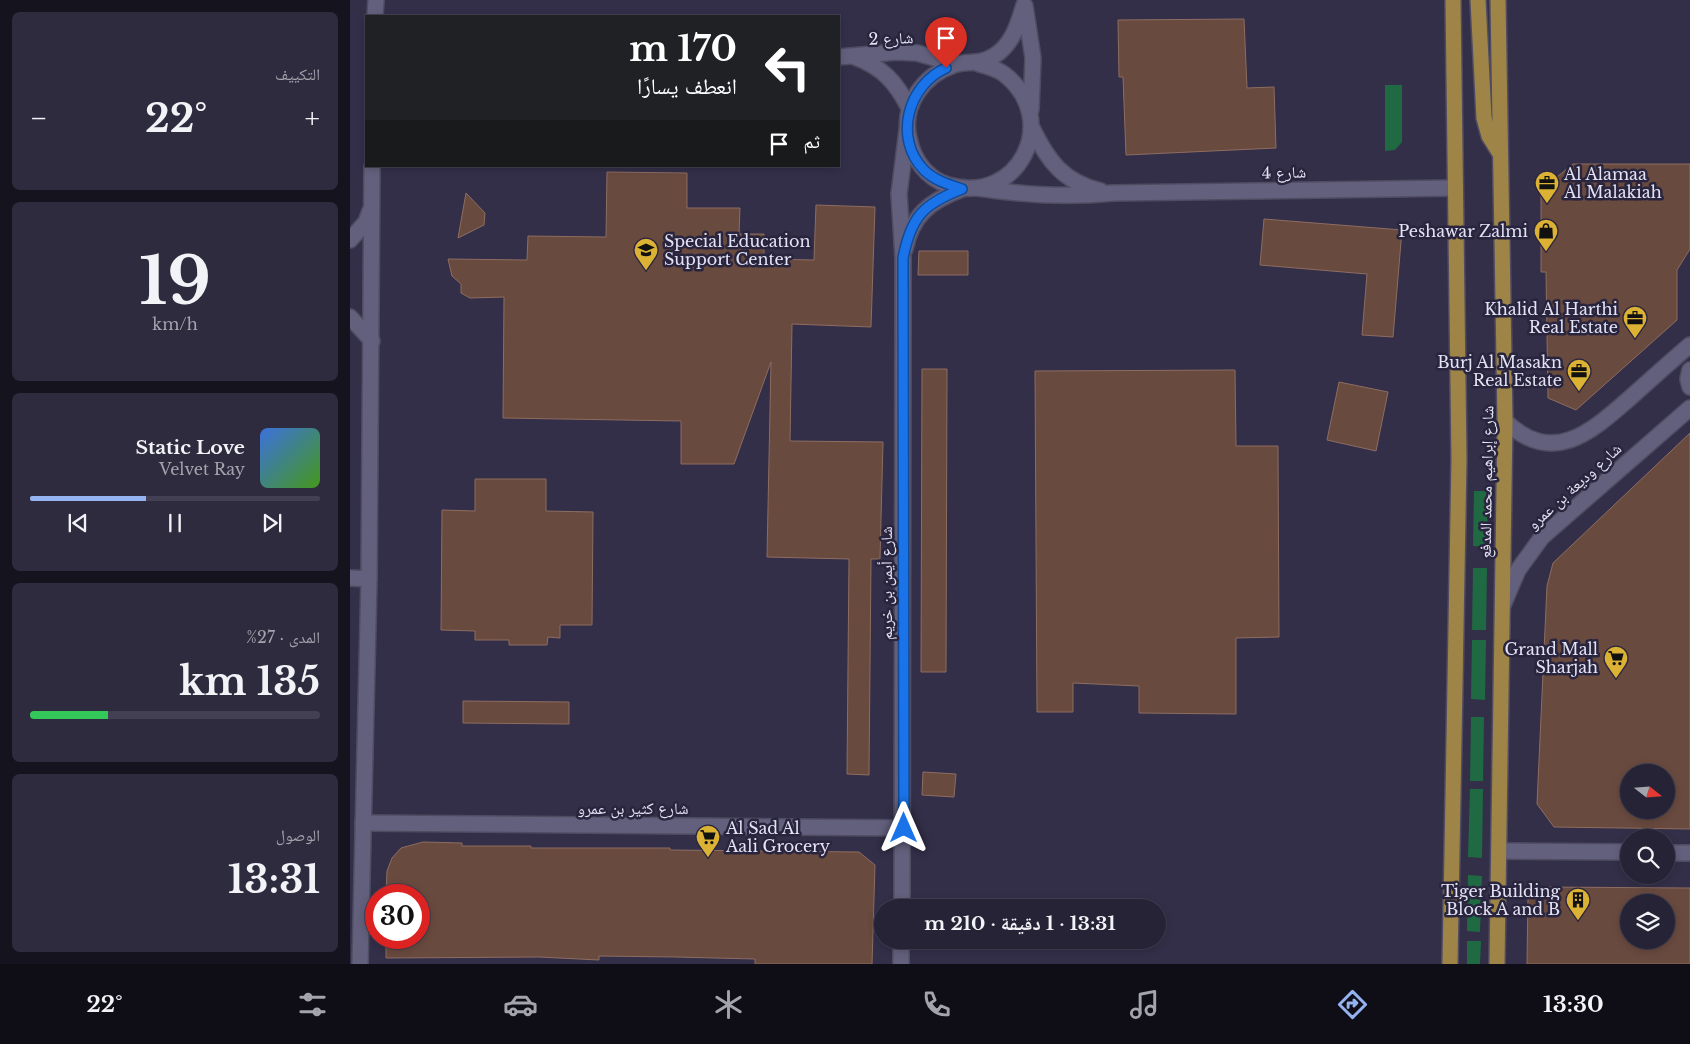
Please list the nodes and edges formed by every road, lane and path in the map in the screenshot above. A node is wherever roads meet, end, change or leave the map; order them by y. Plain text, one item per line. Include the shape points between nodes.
1 (376, 0) edge
2 (1453, 0) edge
3 (1478, 0) edge
4 (1498, 0) edge
5 (1024, 3) edge
6 (376, 15) edge
7 (840, 57) edge
8 (855, 58) junction
9 (956, 64) junction
10 (980, 64) junction
11 (909, 108) junction
12 (1030, 111) junction
13 (1032, 128) junction
14 (907, 130) junction
15 (1500, 153) junction
16 (372, 167) edge
17 (978, 188) junction
18 (1455, 188) junction
19 (962, 189) junction
20 (1113, 193) junction
21 (371, 207) junction
22 (350, 240) edge
23 (903, 258) junction
24 (350, 317) edge
25 (372, 341) junction
26 (1690, 345) edge
27 (1690, 370) edge
28 (1690, 387) edge
29 (1690, 408) edge
30 (1505, 421) junction
31 (350, 578) edge
32 (369, 579) junction
33 (1502, 607) junction
34 (363, 823) junction
35 (904, 828) junction
36 (1499, 851) junction
37 (1620, 852) edge
38 (1675, 853) edge
39 (1690, 853) edge
40 (902, 899) edge
41 (901, 949) edge
42 (360, 964) edge
43 (901, 964) edge
44 (1450, 964) edge
45 (1497, 964) edge

1 - 6 street
2 - 18 main road, شارع إبراهيم محمد المدفع
3 - 15 main road via 1484,118 1489,136
4 - 15 main road, شارع إبراهيم محمد المدفع
5 - 10 street via 1018,26 1009,42
5 - 12 street via 1033,58
7 - 8 street, شارع 2
8 - 9 street, شارع 2 via 896,52 916,53
8 - 11 street, شارع 2 via 882,70 893,81
9 - 10 street
9 - 11 street via 936,73 920,88
10 - 12 street via 1002,72 1020,89
11 - 14 street
12 - 13 street
13 - 17 street via 1027,149 1016,168 999,181
13 - 20 street, شارع 4 via 1044,153 1062,173 1086,187
14 - 19 street via 912,151 923,169 940,182
14 - 23 street, شارع أيمن بن خريم via 898,194
15 - 30 main road, شارع إبراهيم محمد المدفع
16 - 21 street
17 - 19 street
17 - 20 street, شارع 4 via 1047,197
18 - 20 street, شارع 4
18 - 44 main road, شارع إبراهيم محمد المدفع via 1458,459
19 - 23 street, شارع أيمن بن خريم via 939,198 921,213 908,234
21 - 22 street via 366,222
21 - 25 street
23 - 35 street, شارع أيمن بن خريم
24 - 25 street
25 - 32 street
26 - 30 street, شارع وديعة بن عمرو via 1584,436 1560,442 1542,441 1524,436
27 - 28 street
29 - 33 street, شارع وديعة بن عمرو via 1542,537 1518,570
30 - 33 main road, شارع إبراهيم محمد المدفع
31 - 32 street
32 - 34 street
33 - 36 main road, شارع إبراهيم محمد المدفع
34 - 35 street, شارع كثير بن عمرو
34 - 42 street
35 - 40 street, شارع أيمن بن خريم
36 - 37 street
36 - 45 main road, شارع إبراهيم محمد المدفع
38 - 39 street
41 - 43 street

